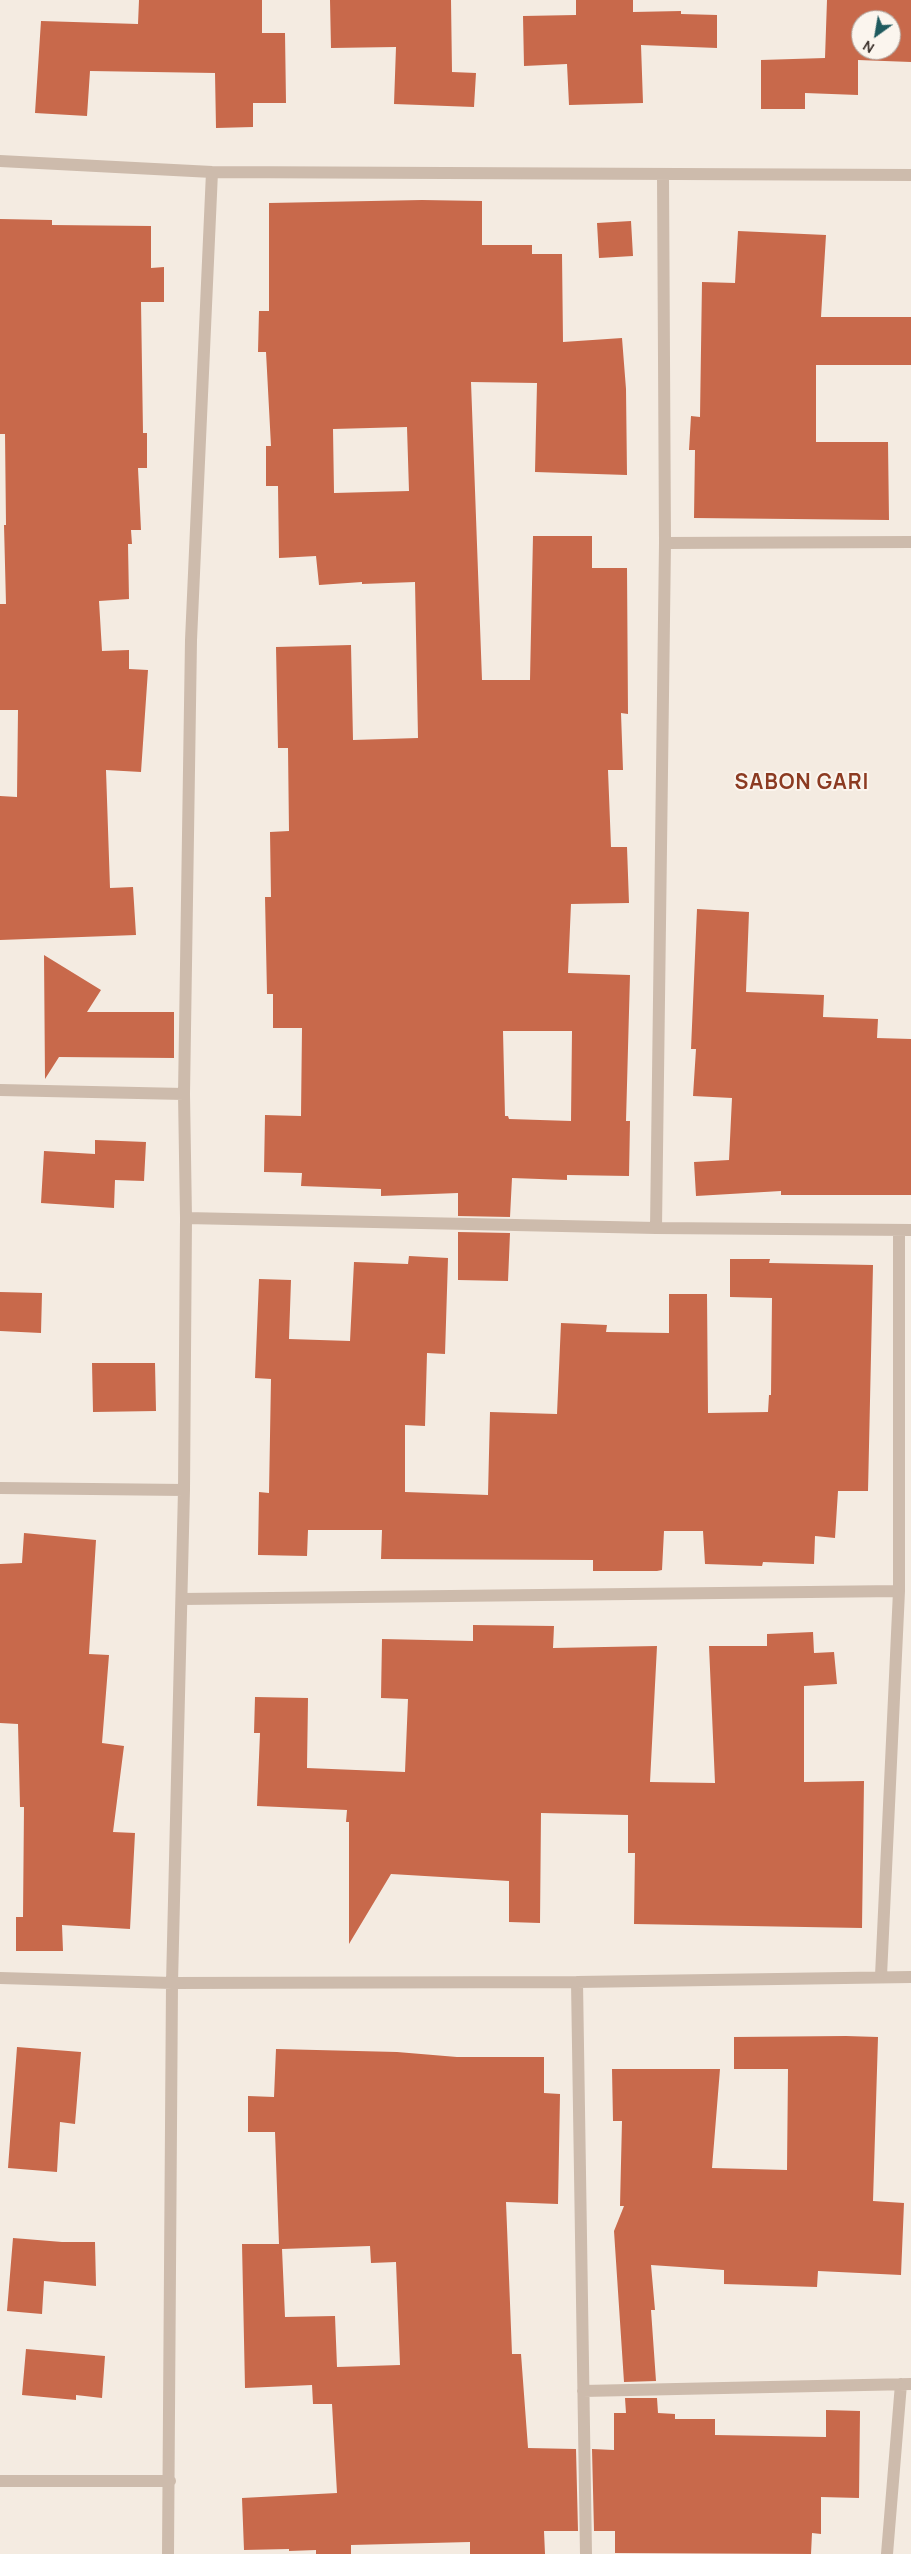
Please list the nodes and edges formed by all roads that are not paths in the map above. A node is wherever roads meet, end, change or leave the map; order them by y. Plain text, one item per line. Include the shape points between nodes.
1 (0, 160) edge
2 (212, 172) junction
3 (911, 175) edge
4 (663, 176) junction
5 (911, 542) edge
6 (665, 543) junction
7 (0, 1090) edge
8 (184, 1094) junction
9 (186, 1218) junction
10 (656, 1228) junction
11 (905, 1230) edge
12 (0, 1488) edge
13 (184, 1490) junction
14 (900, 1591) junction
15 (182, 1599) junction
16 (881, 1976) junction
17 (911, 1977) edge
18 (0, 1978) edge
19 (577, 1982) junction
20 (172, 1983) junction
21 (906, 2384) edge
22 (583, 2391) junction
23 (0, 2481) edge
24 (170, 2481) junction
25 (168, 2554) edge
26 (586, 2554) edge
27 (887, 2554) edge

1 - 2 street
2 - 4 street
2 - 8 street via 191,640
3 - 4 street
4 - 6 street
5 - 6 street
6 - 10 street
7 - 8 street
8 - 9 street
9 - 10 street
9 - 13 street
10 - 11 street
11 - 14 street
12 - 13 street
13 - 15 street
14 - 15 street
14 - 16 street
15 - 20 street
16 - 17 street
16 - 19 street
18 - 20 street
19 - 20 street
19 - 22 street
20 - 24 street
21 - 22 street
21 - 27 street
22 - 26 street
23 - 24 street
24 - 25 street

